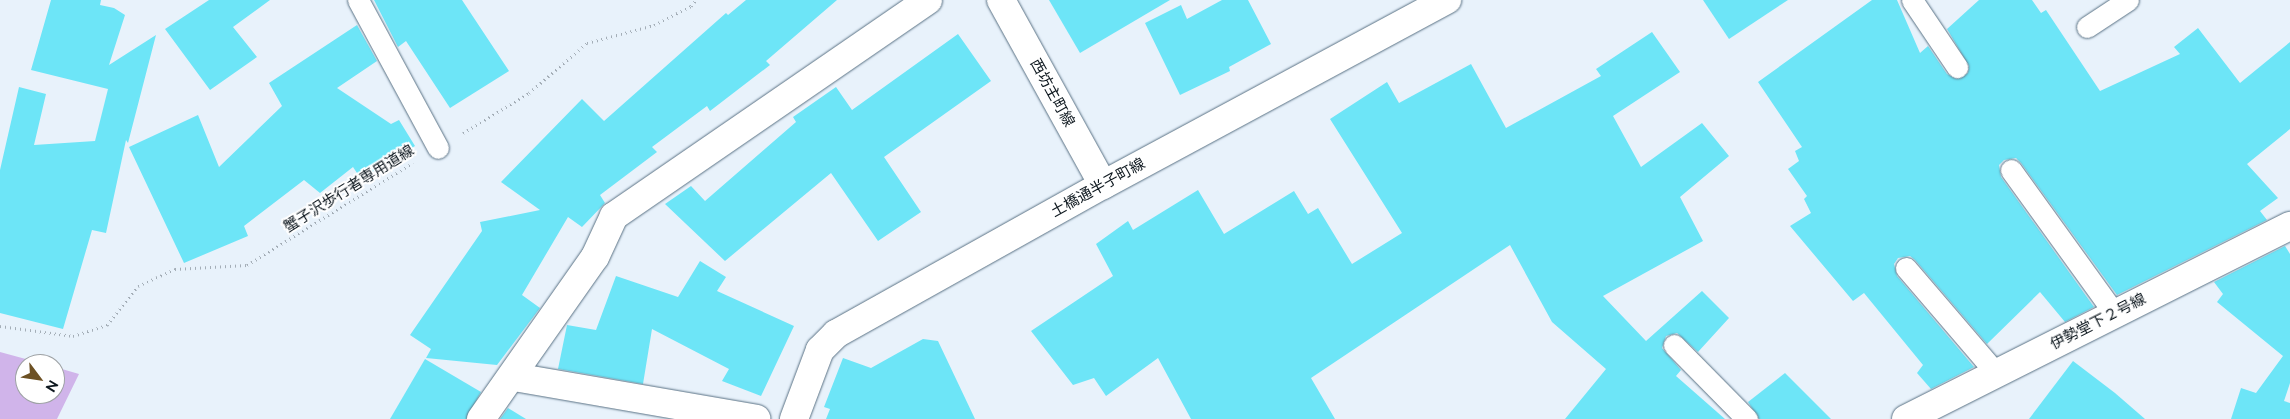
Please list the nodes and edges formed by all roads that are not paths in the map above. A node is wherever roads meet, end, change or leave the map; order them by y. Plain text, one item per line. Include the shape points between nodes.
1 (358, 0) edge
2 (928, 0) edge
3 (1001, 0) edge
4 (1447, 0) edge
5 (1912, 0) edge
6 (2128, 0) edge
7 (2087, 27) dead end
8 (1957, 67) dead end
9 (438, 148) road end
10 (2011, 170) dead end
11 (1103, 185) junction
12 (2290, 226) edge
13 (1906, 268) dead end
14 (2114, 314) junction
15 (1674, 345) dead end
16 (1996, 374) junction
17 (514, 376) junction
18 (481, 419) edge
19 (756, 419) edge
20 (794, 419) edge
21 (1747, 419) edge
22 (1906, 419) edge

1 - 9 lane
2 - 17 street via 614,216 595,257
3 - 11 street, 西坊主町線
4 - 11 street, 土橋通半子町線
5 - 8 lane
6 - 7 lane
10 - 14 lane
11 - 20 street, 土橋通半子町線 via 836,334 820,350
12 - 14 street, 伊勢堂下２号線
13 - 16 lane
14 - 16 street, 伊勢堂下２号線
15 - 21 lane
16 - 22 street, 伊勢堂下２号線
17 - 18 street
17 - 19 street

